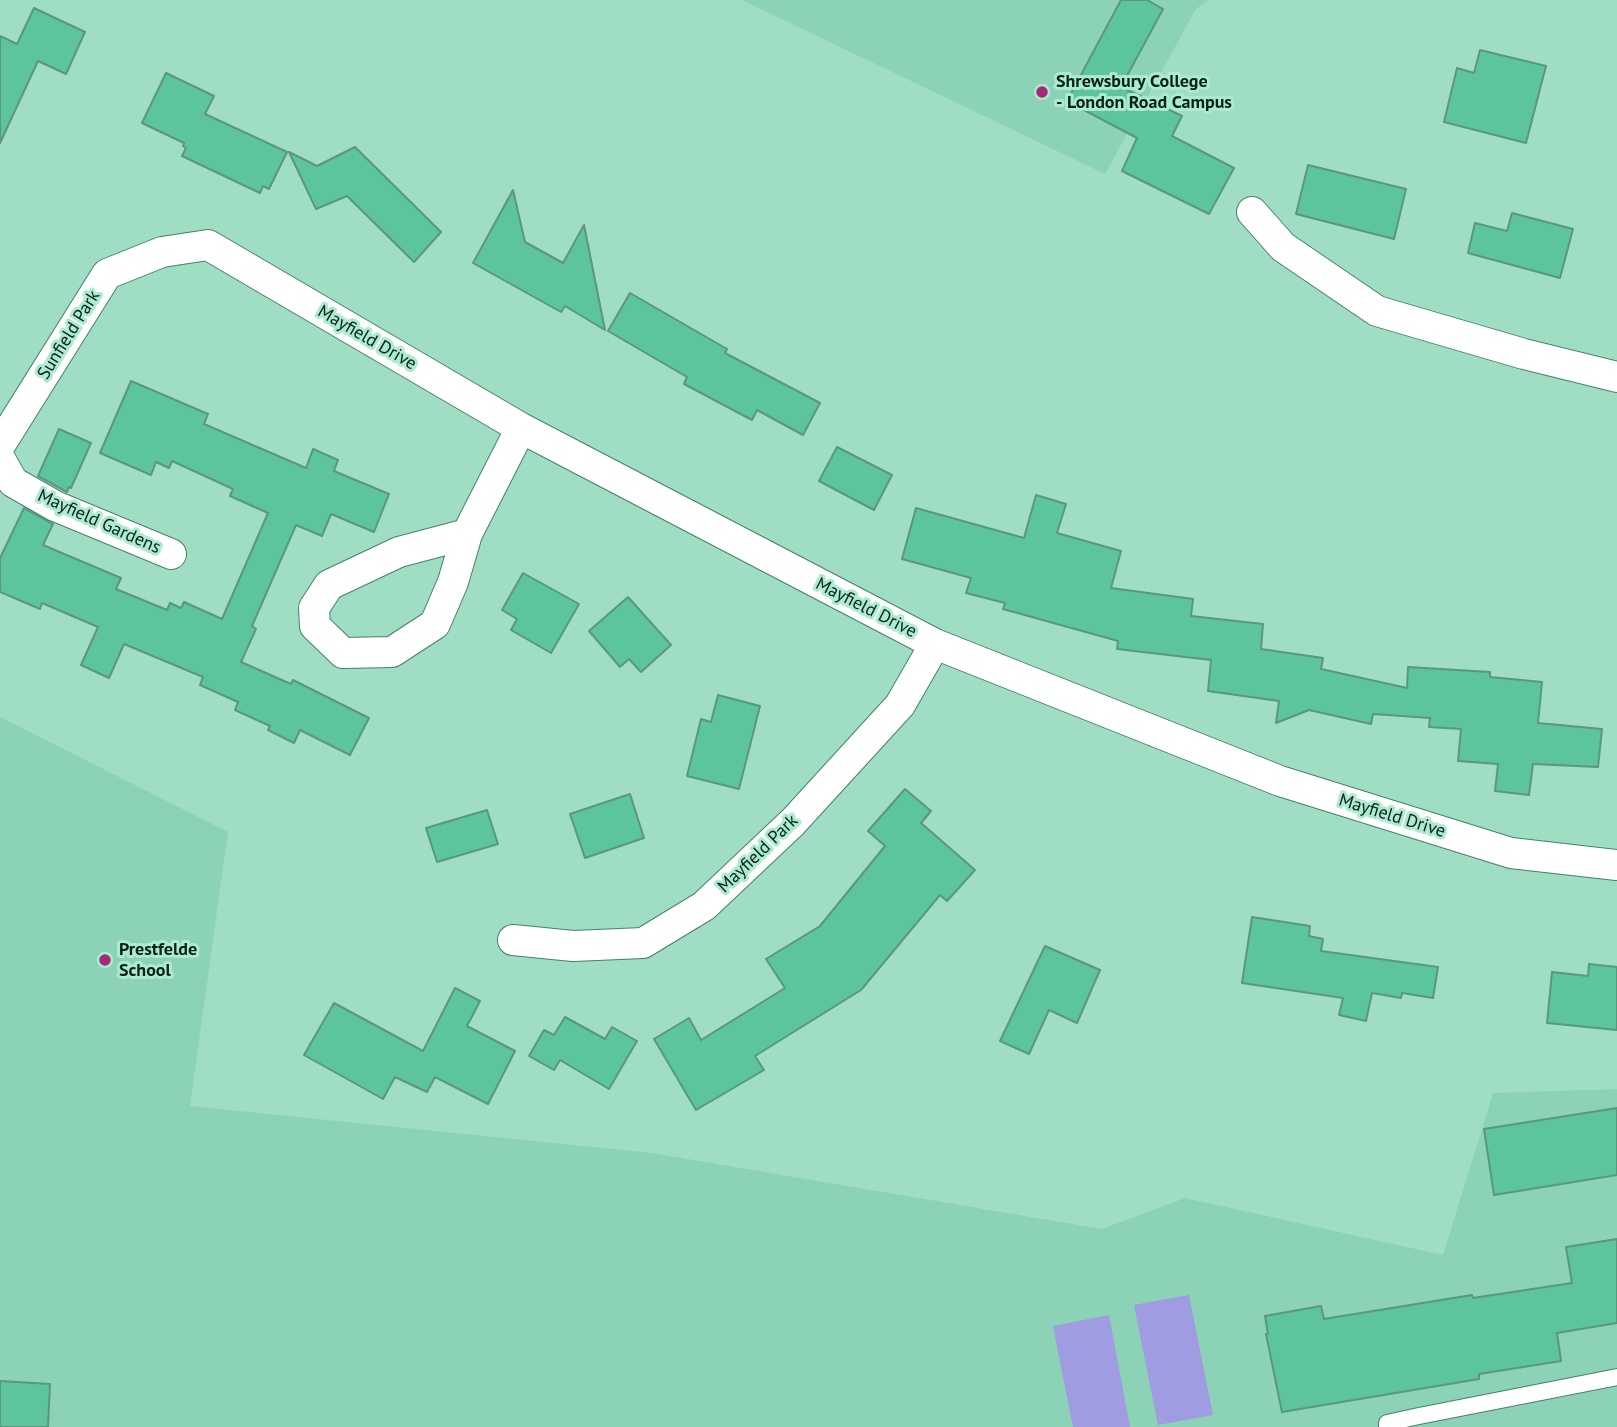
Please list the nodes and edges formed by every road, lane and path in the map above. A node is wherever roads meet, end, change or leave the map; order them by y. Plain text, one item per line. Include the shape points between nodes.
1 (1252, 212) dead end
2 (162, 252) joint
3 (1617, 377) edge
4 (521, 428) junction
5 (0, 445) edge
6 (0, 459) edge
7 (467, 534) junction
8 (171, 554) dead end
9 (935, 644) junction
10 (1617, 864) edge
11 (513, 940) dead end
12 (1617, 1377) edge
13 (1387, 1425) edge
14 (1371, 1427) edge

1 - 3 street via 1283,247 1377,311
2 - 4 street, Mayfield Drive via 208,245
2 - 5 street, Sunfield Park via 107,274
4 - 7 street
4 - 9 street, Mayfield Drive
6 - 8 street, Mayfield Gardens via 13,482 55,506
7 - 7 street via 435,624 392,652 343,653 315,626 314,607 329,585 399,552
9 - 10 street, Mayfield Drive via 1280,780 1511,853
9 - 11 street, Mayfield Park via 900,705 793,822 704,906 643,943 573,946
12 - 13 lane
13 - 14 lane

